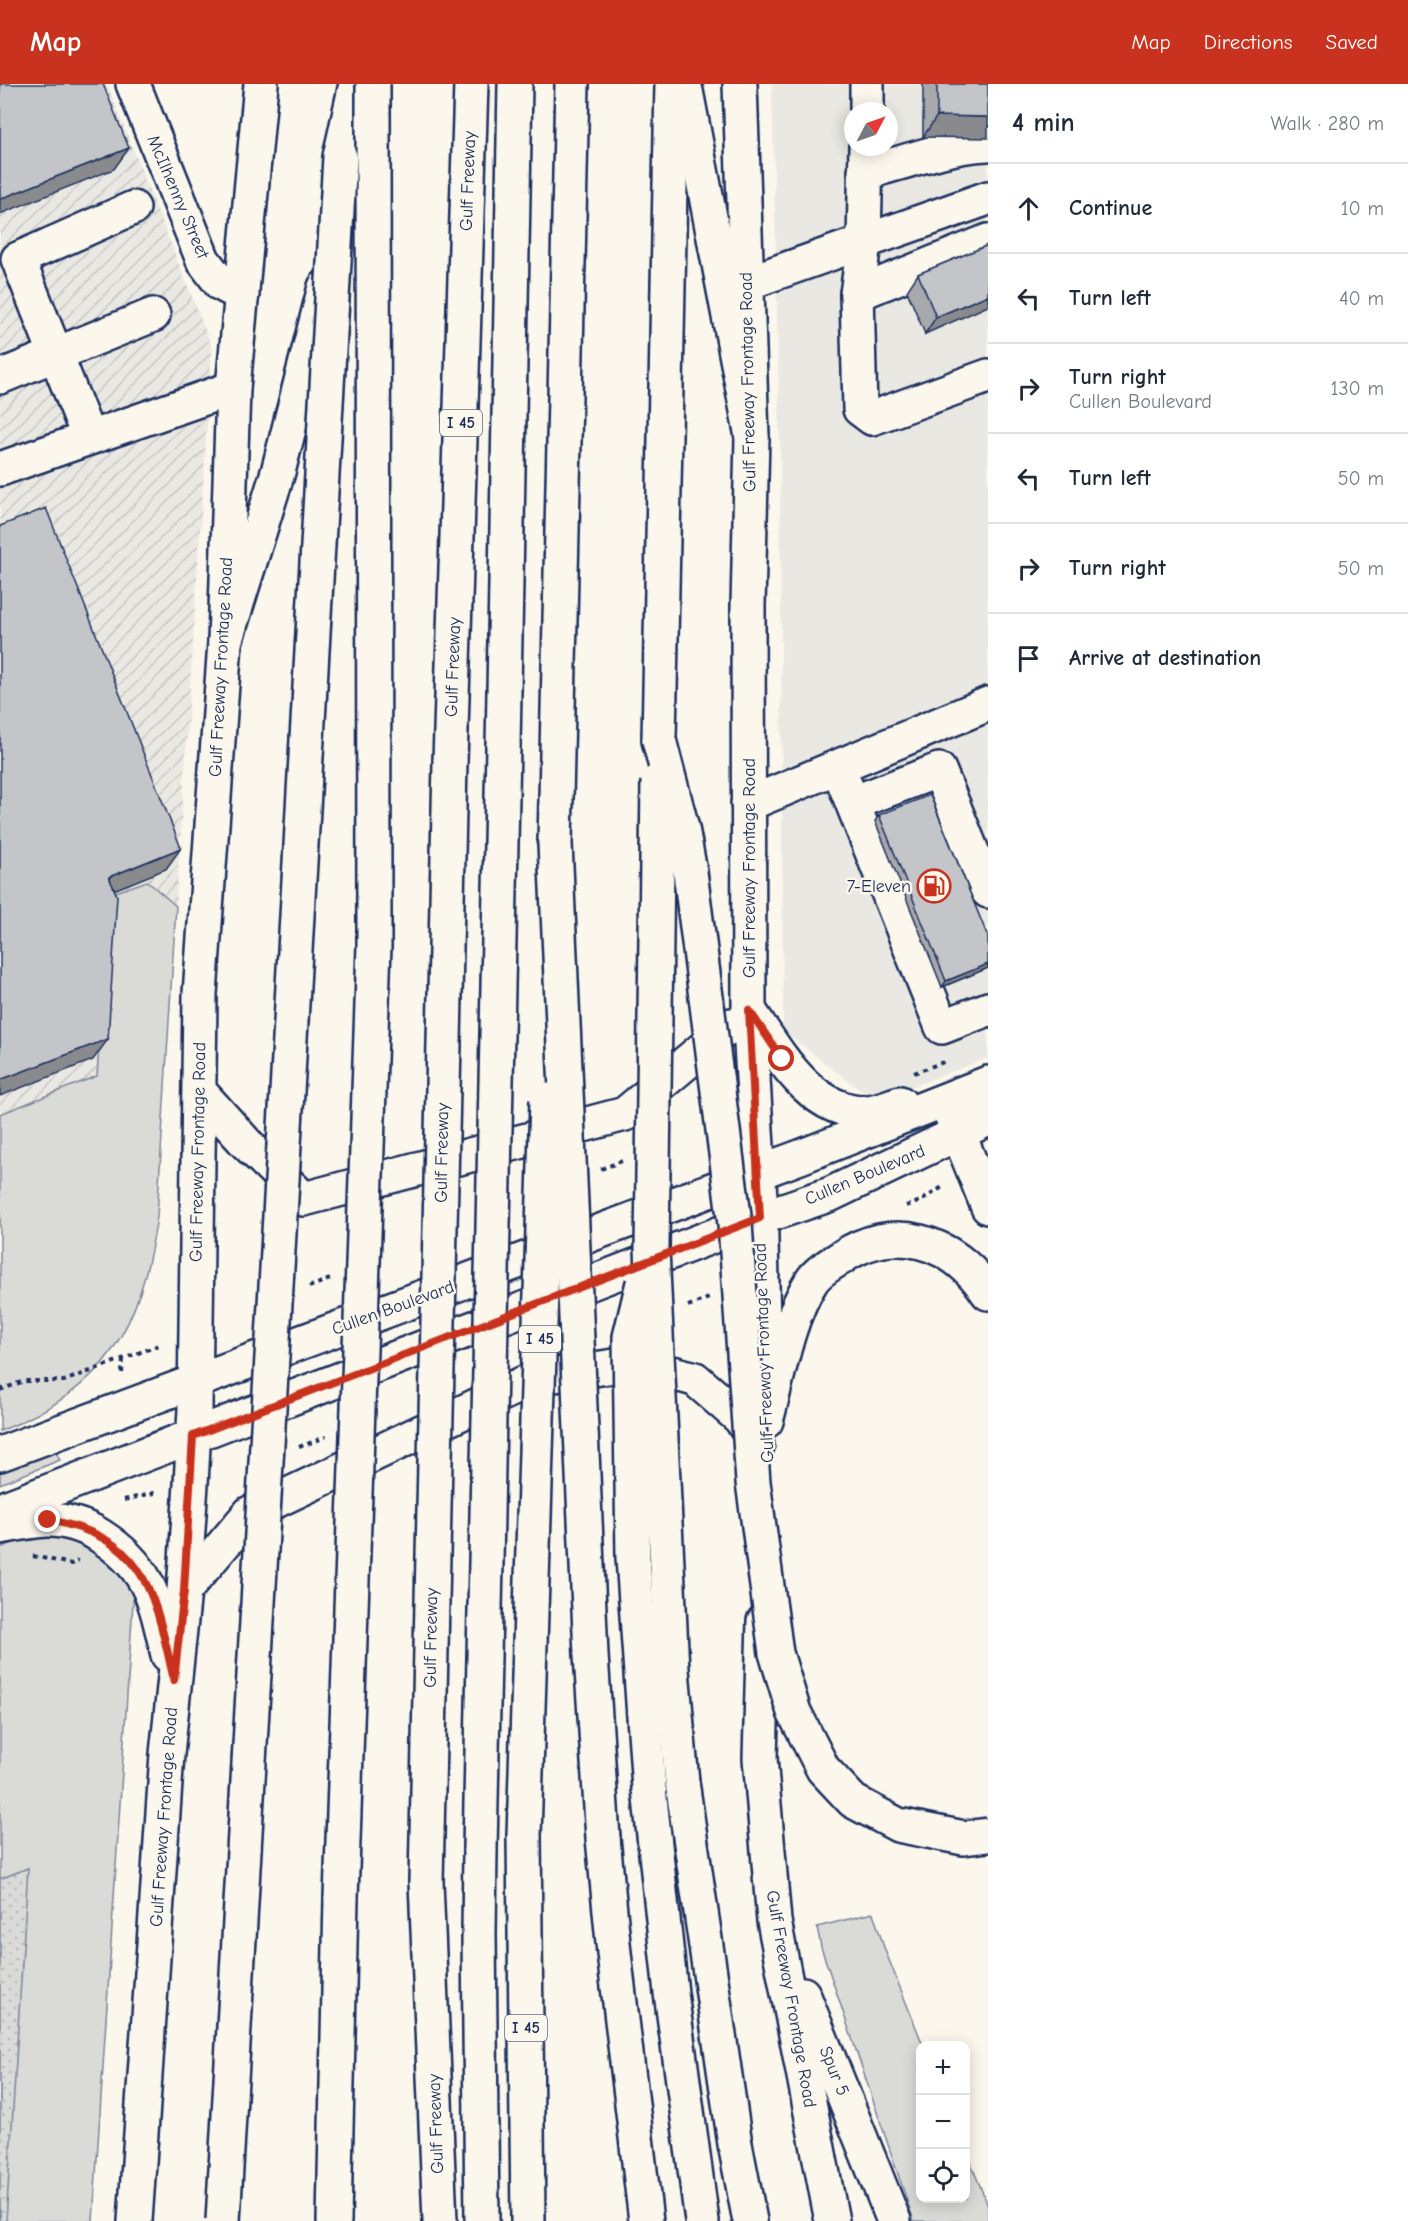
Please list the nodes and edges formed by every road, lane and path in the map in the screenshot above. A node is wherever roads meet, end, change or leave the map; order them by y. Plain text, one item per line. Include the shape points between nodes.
1 (133, 84) edge
2 (261, 84) edge
3 (356, 84) edge
4 (374, 84) edge
5 (471, 84) edge
6 (515, 84) edge
7 (572, 84) edge
8 (672, 84) edge
9 (684, 84) edge
10 (741, 84) edge
11 (867, 84) edge
12 (867, 102) edge
13 (988, 144) edge
14 (866, 160) edge
15 (988, 198) edge
16 (133, 208) dead end
17 (988, 241) edge
18 (864, 243) junction
19 (9, 263) edge
20 (747, 283) junction
21 (857, 294) junction
22 (242, 295) junction
23 (153, 315) dead end
24 (56, 356) junction
25 (988, 376) edge
26 (0, 377) edge
27 (233, 388) junction
28 (752, 437) junction
29 (89, 438) junction
30 (0, 469) edge
31 (225, 642) junction
32 (988, 704) edge
33 (659, 740) junction
34 (838, 767) junction
35 (853, 803) junction
36 (748, 804) junction
37 (555, 843) junction
38 (975, 880) edge
39 (988, 1009) edge
40 (749, 1010) junction
41 (949, 1060) dead end
42 (909, 1074) dead end
43 (988, 1078) edge
44 (988, 1083) edge
45 (200, 1092) junction
46 (988, 1101) edge
47 (988, 1119) edge
48 (959, 1135) junction
49 (758, 1173) junction
50 (988, 1207) edge
51 (760, 1218) junction
52 (652, 1249) junction
53 (988, 1293) edge
54 (122, 1381) dead end
55 (195, 1381) junction
56 (0, 1390) edge
57 (766, 1421) junction
58 (193, 1436) junction
59 (0, 1454) edge
60 (767, 1463) junction
61 (0, 1510) edge
62 (0, 1527) edge
63 (27, 1555) dead end
64 (79, 1559) dead end
65 (184, 1591) junction
66 (174, 1680) junction
67 (988, 1836) edge
68 (774, 1921) junction
69 (135, 2221) edge
70 (223, 2221) edge
71 (334, 2221) edge
72 (440, 2221) edge
73 (482, 2221) edge
74 (528, 2221) edge
75 (646, 2221) edge
76 (702, 2221) edge
77 (750, 2221) edge
78 (832, 2221) edge
79 (894, 2221) edge

1 - 22 main road, McIlhenny Street via 203,260 221,284
2 - 22 main road, Gulf Freeway Frontage Road
3 - 70 main road, bridge via 340,157
4 - 31 main road via 278,472
4 - 71 main road, bridge via 374,946 341,1898
5 - 72 main road, Gulf Freeway / I 45, bridge via 450,762 426,1882
6 - 73 main road, I 45, bridge via 478,1934
7 - 37 main road, I 45
8 - 33 main road
9 - 28 main road
10 - 20 main road, Gulf Freeway Frontage Road
11 - 12 main road
13 - 14 main road
14 - 18 main road
15 - 18 main road
16 - 19 main road
17 - 21 main road
18 - 20 main road
18 - 21 main road
19 - 24 main road
20 - 28 main road, Gulf Freeway Frontage Road
21 - 25 main road via 860,409 872,418
22 - 27 main road, Gulf Freeway Frontage Road
23 - 24 main road
24 - 26 main road
24 - 29 main road
27 - 29 main road
27 - 31 main road, Gulf Freeway Frontage Road
28 - 36 main road, Gulf Freeway Frontage Road
29 - 30 main road
31 - 45 main road, Gulf Freeway Frontage Road via 200,994
32 - 34 main road
33 - 52 main road, bridge
33 - 67 main road, bridge via 690,872 735,1224 753,1482 776,1653 794,1712 823,1769 853,1801 898,1825 964,1838
34 - 35 main road
34 - 36 main road
35 - 38 main road via 939,770 950,829
35 - 39 main road via 882,857 901,904 942,1027
36 - 40 main road, Gulf Freeway Frontage Road
37 - 74 main road, I 45, bridge via 524,1836
37 - 75 main road, bridge via 591,1655 603,1838
40 - 43 main road via 782,1059 811,1092 841,1107 868,1112
40 - 45 main road via 625,1114 304,1198
40 - 49 main road, Gulf Freeway Frontage Road
41 - 42 path
44 - 49 main road, Cullen Boulevard
45 - 55 main road, Gulf Freeway Frontage Road
46 - 48 main road via 952,1117
47 - 48 main road, Cullen Boulevard
48 - 50 main road
48 - 51 main road, Cullen Boulevard via 831,1194
49 - 51 main road, Gulf Freeway Frontage Road
49 - 55 main road, Cullen Boulevard
51 - 57 main road, Gulf Freeway Frontage Road
51 - 58 main road, Cullen Boulevard
52 - 76 main road, bridge via 630,1337 633,1558 649,1789 671,1993
52 - 77 main road, bridge via 672,1670 682,1782 733,2132
53 - 57 main road via 968,1266 923,1242 896,1238 852,1249 812,1281 796,1311
54 - 56 path via 123,1359 64,1380 24,1382
55 - 58 main road, Gulf Freeway Frontage Road
55 - 59 main road, Cullen Boulevard
57 - 60 main road, Gulf Freeway Frontage Road
58 - 61 main road, Cullen Boulevard
58 - 65 main road, Gulf Freeway Frontage Road
60 - 65 main road via 741,1419 695,1379 633,1363 535,1378 250,1513
60 - 68 main road, Gulf Freeway Frontage Road via 760,1758
62 - 66 main road via 48,1520 92,1531 119,1548 142,1573 155,1602
63 - 64 path via 71,1564
65 - 66 main road, Gulf Freeway Frontage Road
66 - 69 main road, Gulf Freeway Frontage Road
68 - 78 main road, Gulf Freeway Frontage Road
68 - 79 main road, Spur 5

